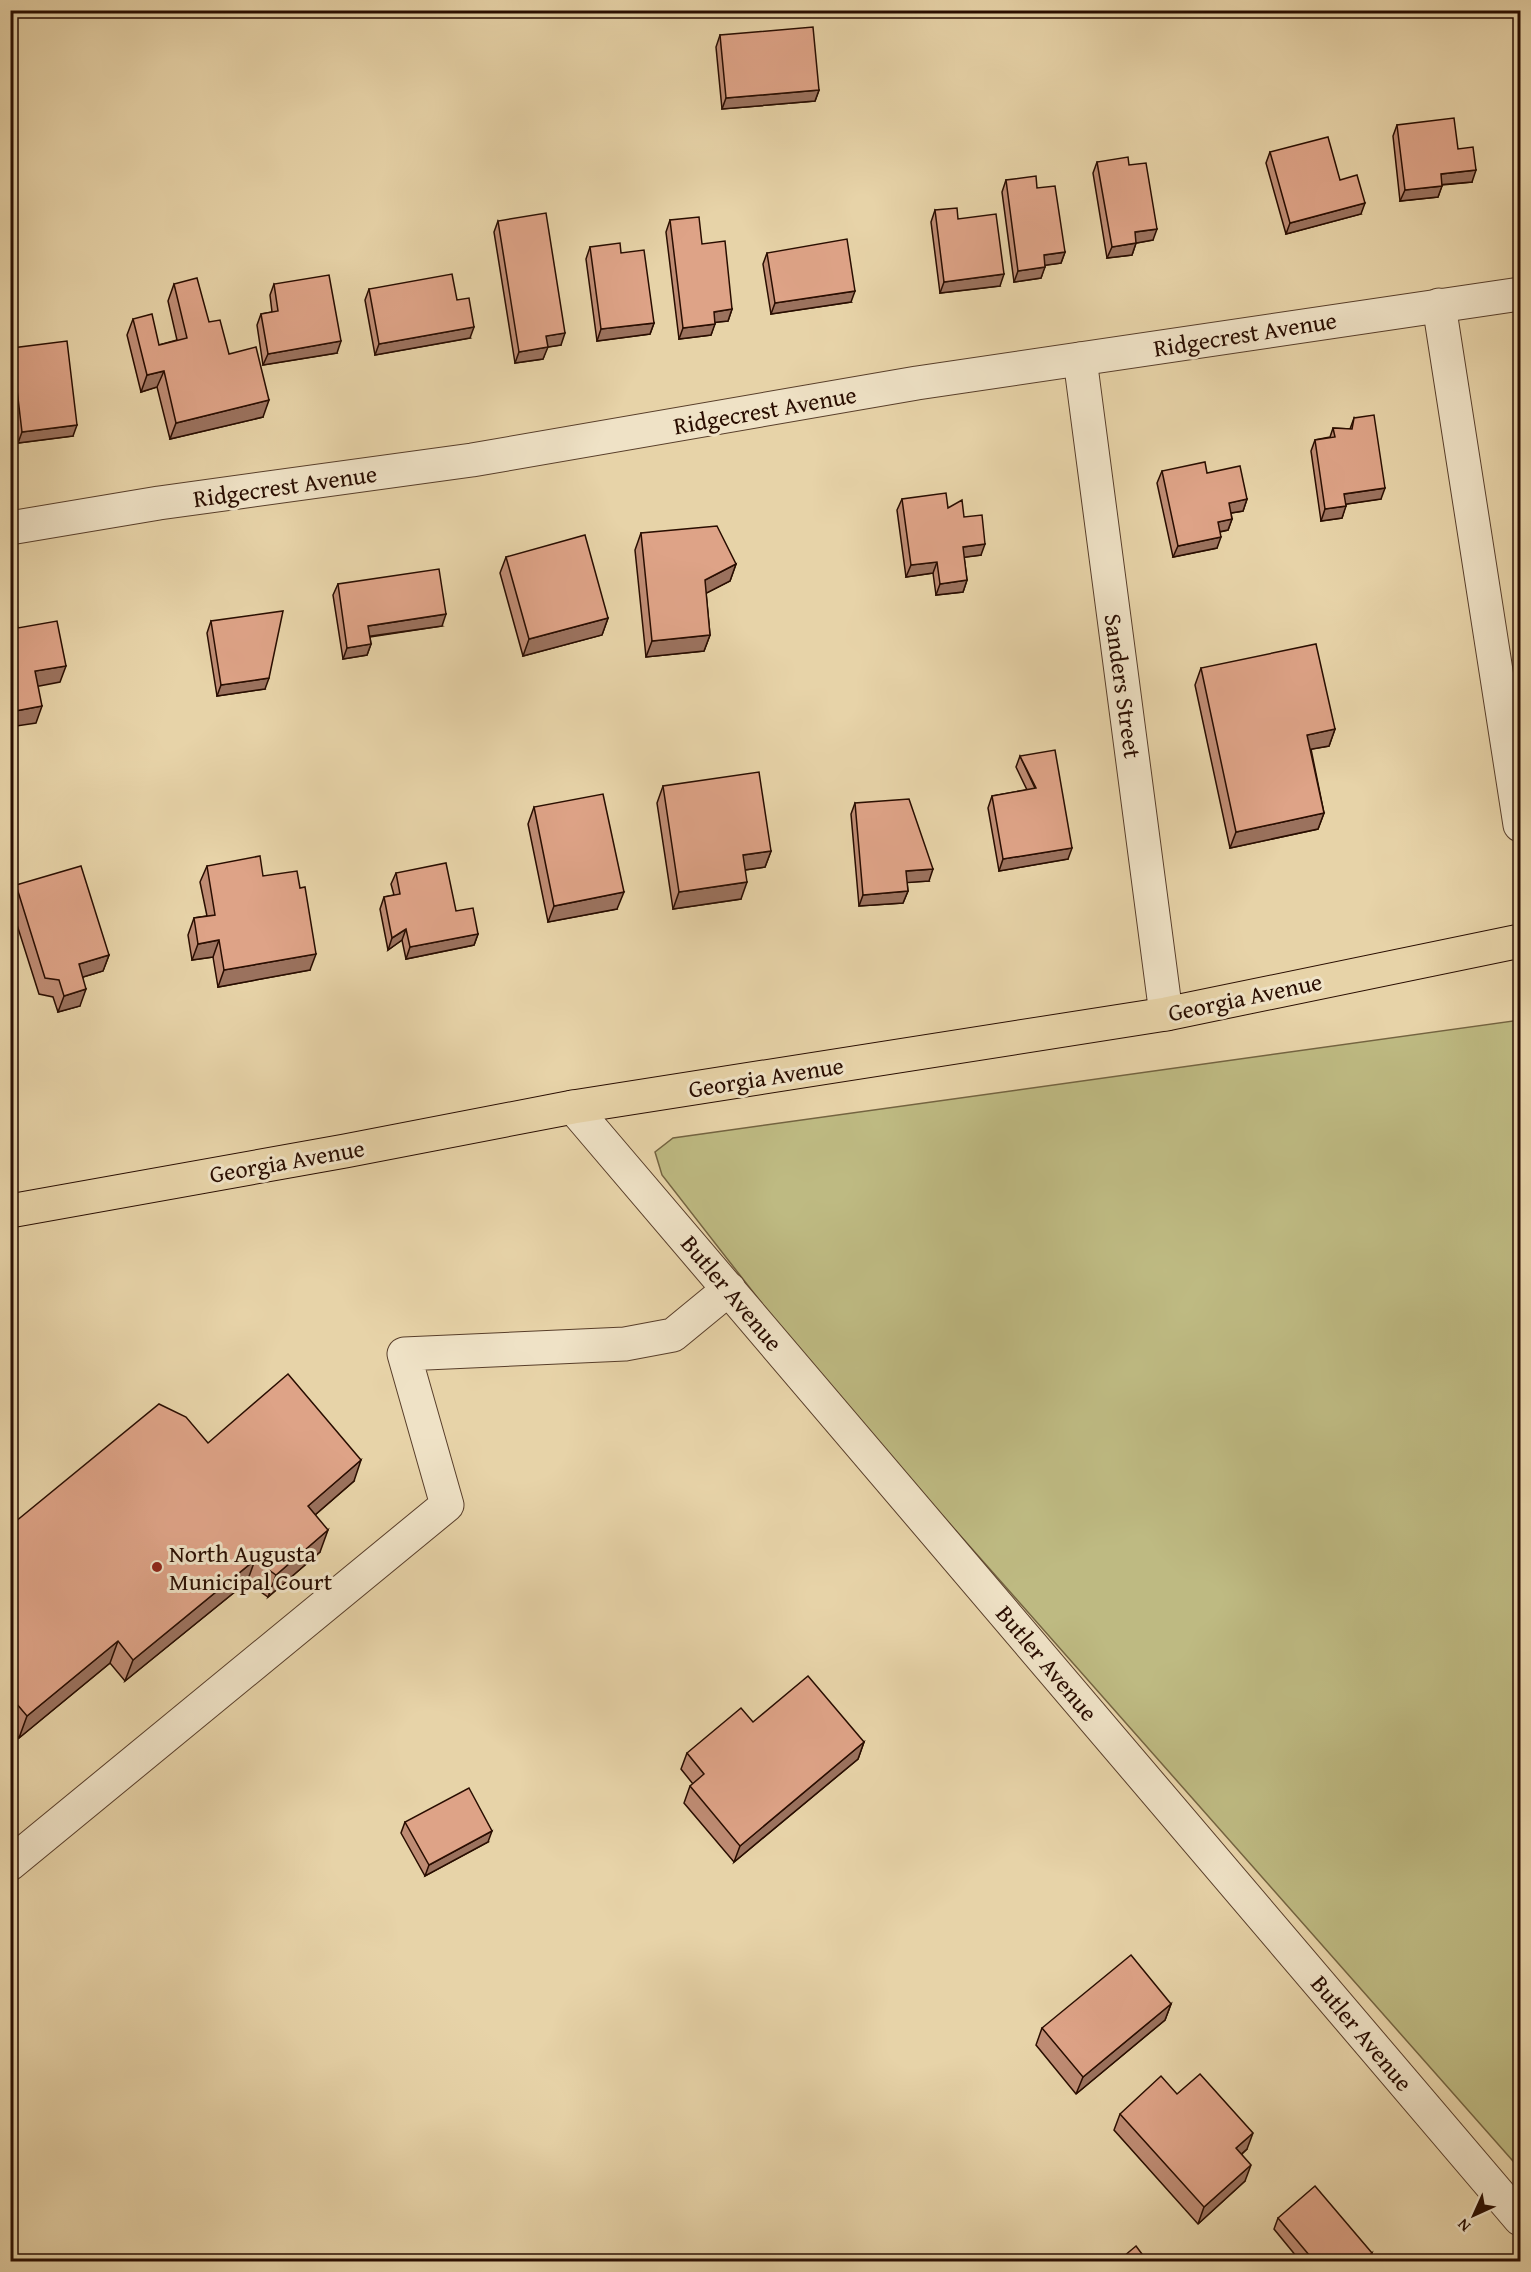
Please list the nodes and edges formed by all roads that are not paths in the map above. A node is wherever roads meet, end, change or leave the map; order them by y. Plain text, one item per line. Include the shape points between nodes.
1 (1521, 294) edge
2 (1439, 305) junction
3 (1080, 359) junction
4 (10, 528) edge
5 (1521, 825) edge
6 (1521, 941) edge
7 (1166, 1014) junction
8 (573, 1107) junction
9 (10, 1211) edge
10 (729, 1289) junction
11 (10, 1864) edge
12 (1521, 2219) edge

1 - 2 street, Ridgecrest Avenue
2 - 3 street, Ridgecrest Avenue
2 - 5 street
3 - 4 street, Ridgecrest Avenue via 917,383 472,460 159,503
3 - 7 street, Sanders Street
6 - 7 main road, Georgia Avenue
7 - 8 main road, Georgia Avenue
8 - 9 main road, Georgia Avenue
8 - 10 street, Butler Avenue
10 - 11 street via 673,1335 625,1344 404,1354 447,1505
10 - 12 street, Butler Avenue

